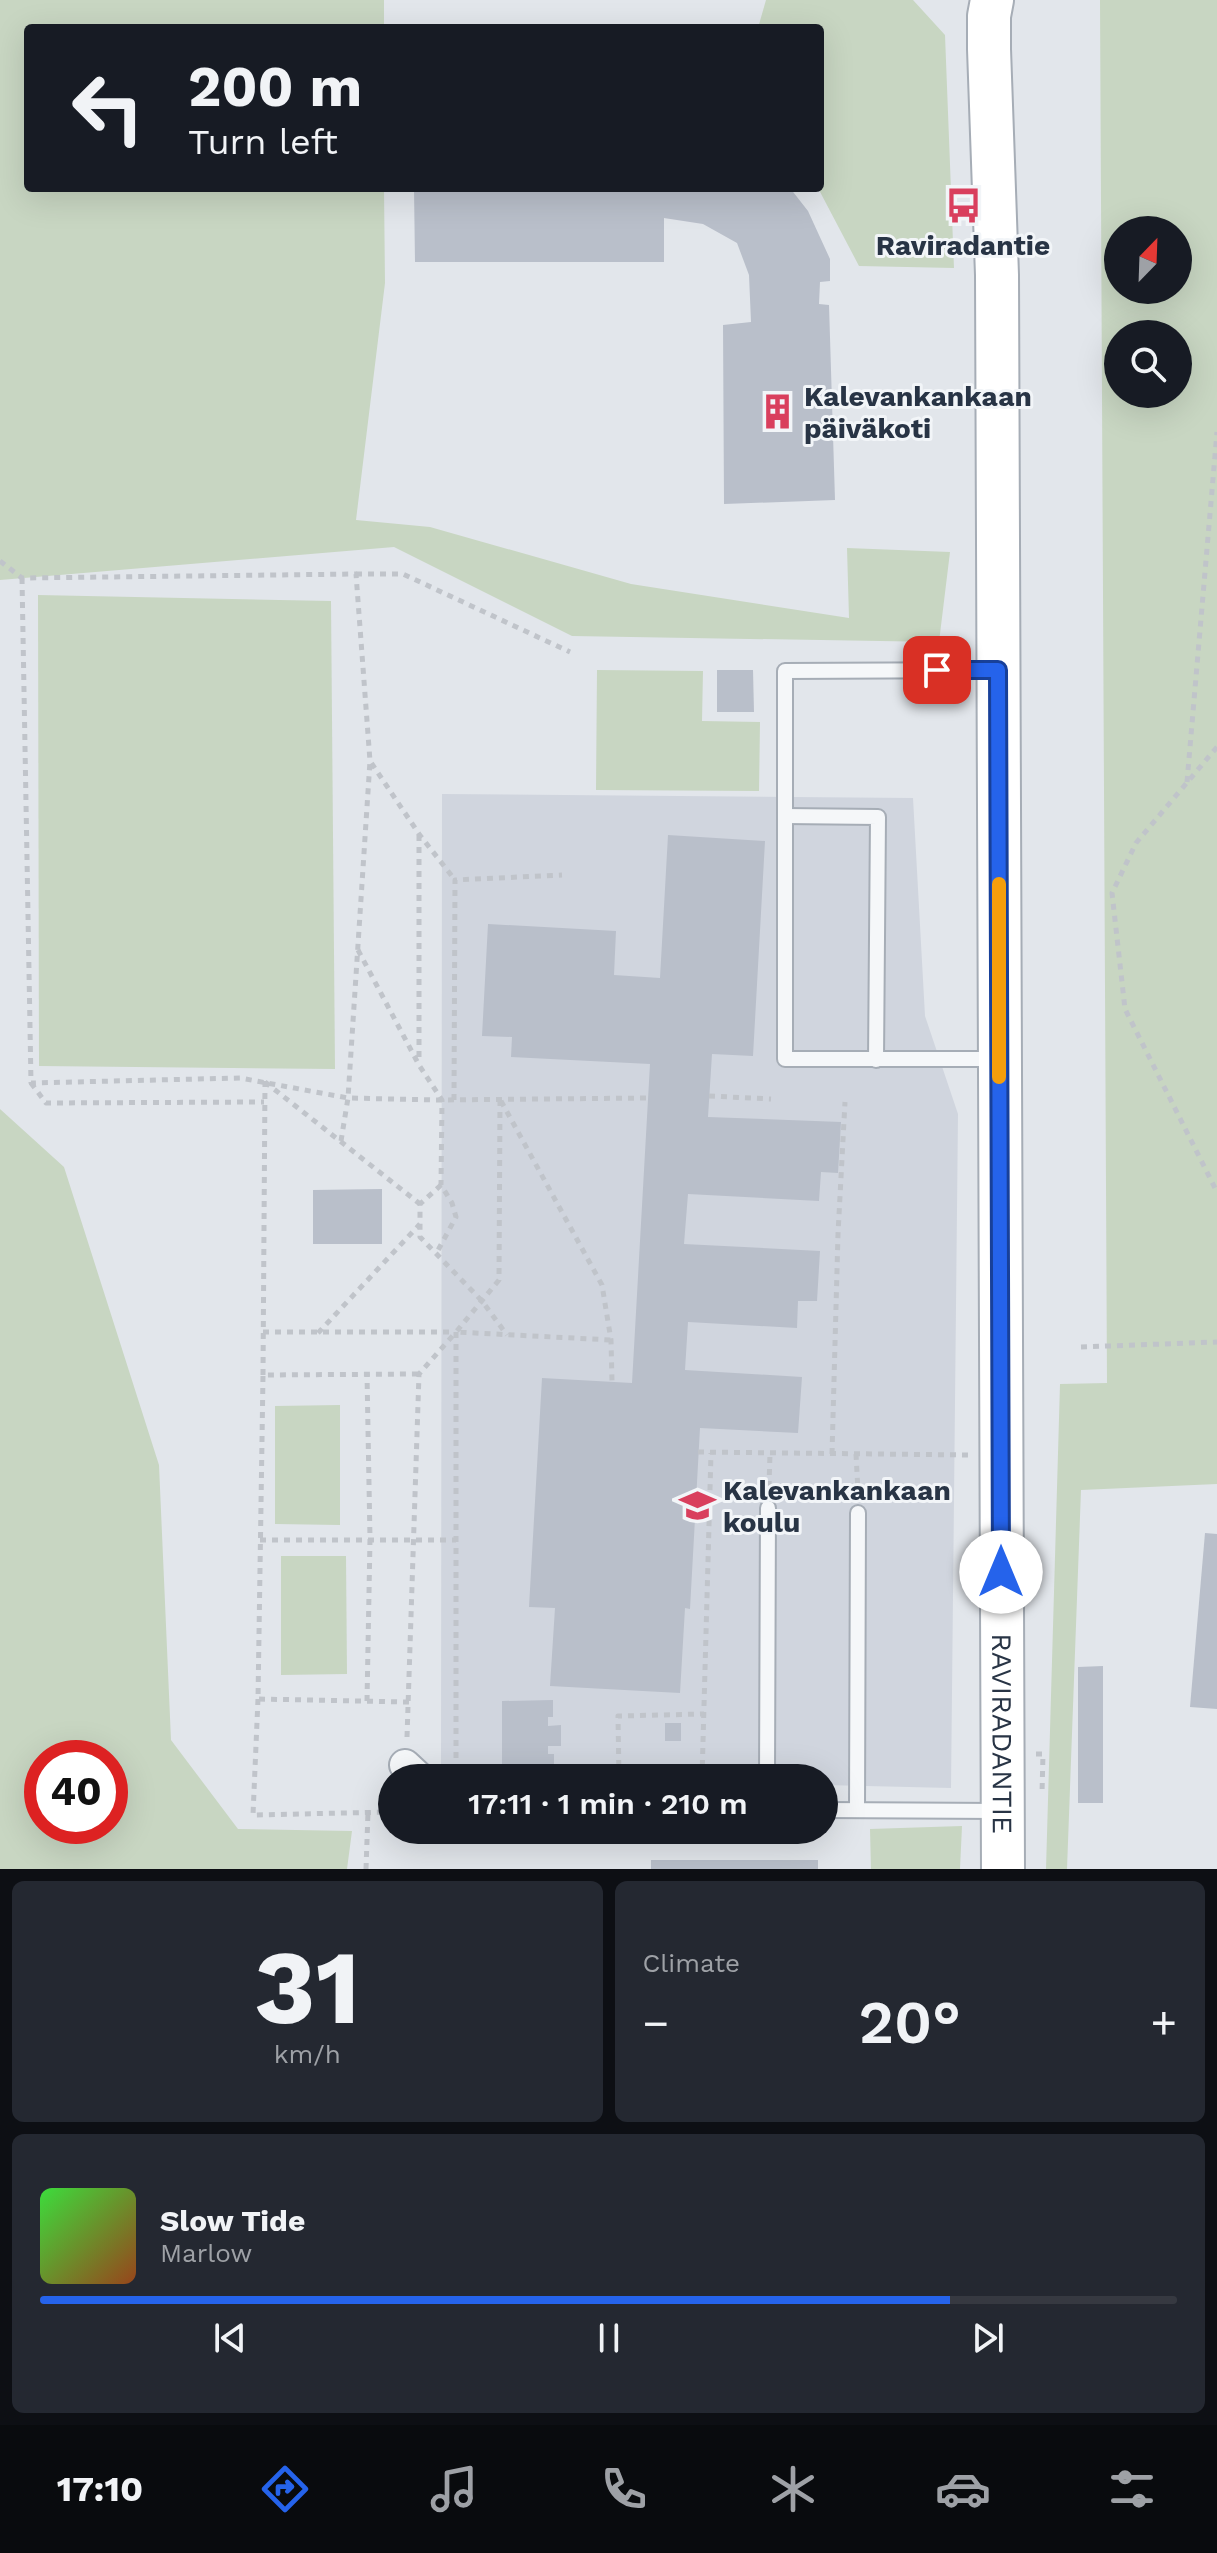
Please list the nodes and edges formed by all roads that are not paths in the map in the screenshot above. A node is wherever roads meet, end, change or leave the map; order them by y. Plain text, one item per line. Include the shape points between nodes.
1 (988, 5) edge
2 (998, 670) junction
3 (785, 816) junction
4 (999, 1059) junction
5 (876, 1060) junction
6 (768, 1508) road end
7 (858, 1513) road end
8 (767, 1764) edge
9 (838, 1810) edge
10 (857, 1810) junction
11 (1003, 1811) junction
12 (1003, 1869) edge

1 - 2 street, RAVIRADANTIE via 997,275
2 - 3 lane via 785,671
2 - 4 street, RAVIRADANTIE
3 - 5 lane via 785,1059
3 - 5 lane via 878,817
4 - 5 lane
4 - 11 street, RAVIRADANTIE
6 - 8 lane
7 - 10 lane
9 - 10 lane
10 - 11 lane
11 - 12 street, RAVIRADANTIE

